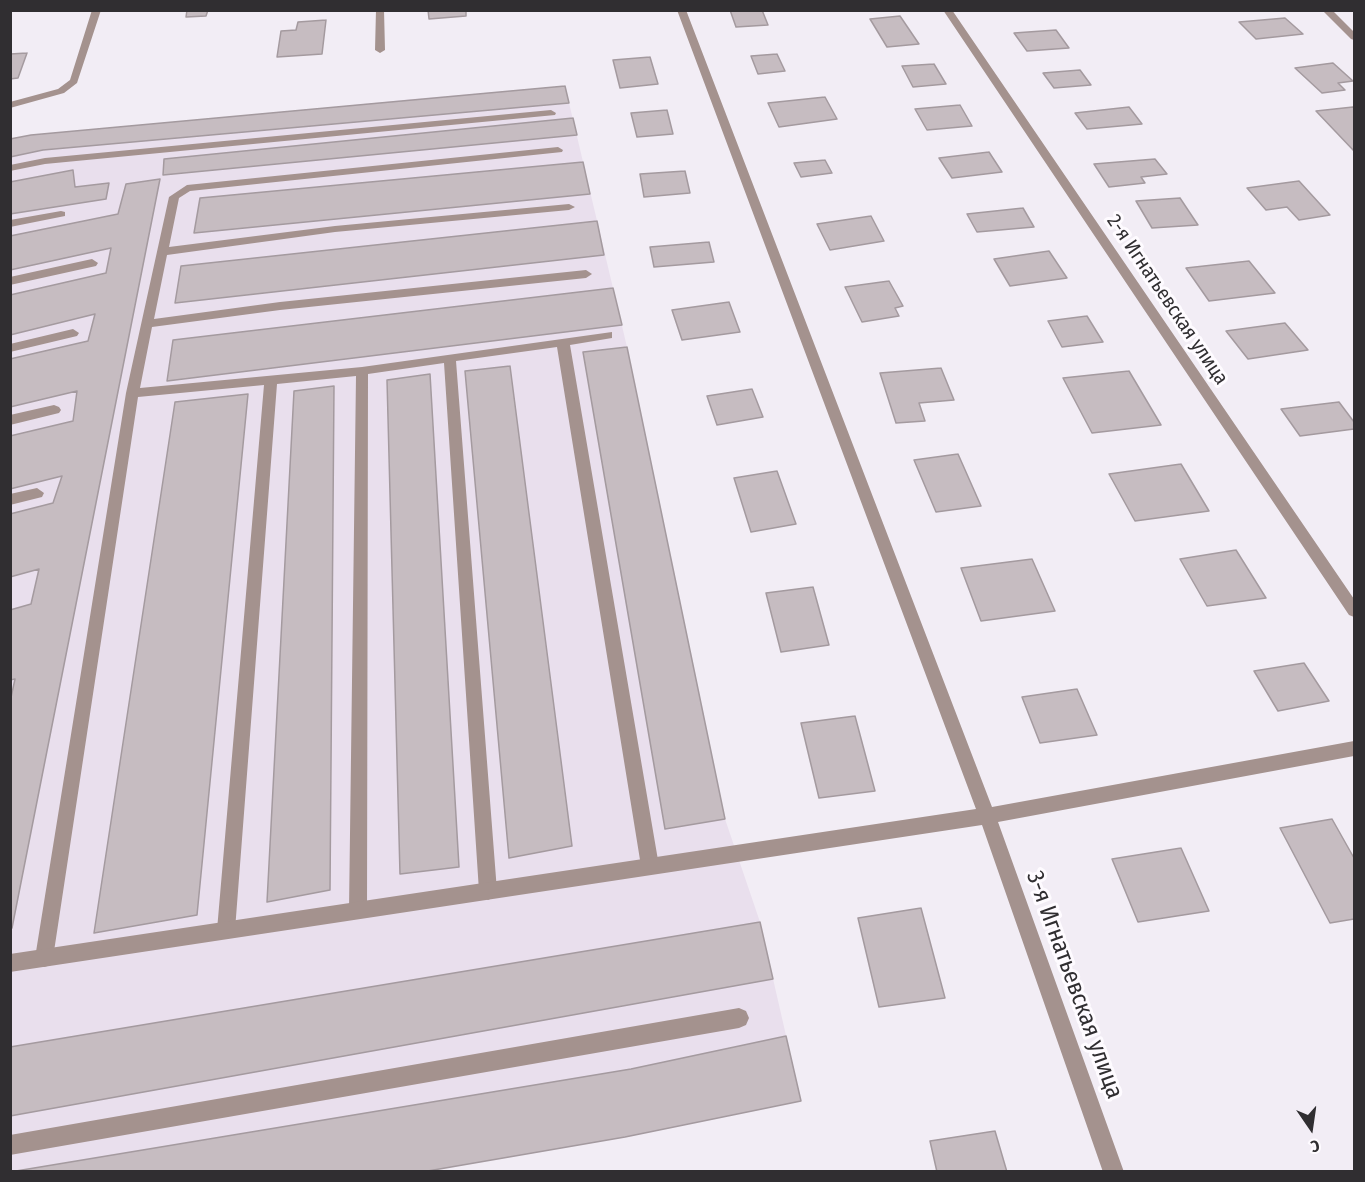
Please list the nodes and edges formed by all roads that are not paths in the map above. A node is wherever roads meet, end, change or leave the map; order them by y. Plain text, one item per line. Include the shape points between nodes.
1 (97, 10) edge
2 (380, 10) edge
3 (681, 10) edge
4 (947, 10) edge
5 (1326, 10) edge
6 (1354, 37) edge
7 (380, 50) dead end
8 (10, 105) edge
9 (551, 113) dead end
10 (558, 150) dead end
11 (10, 168) edge
12 (569, 207) dead end
13 (62, 214) dead end
14 (10, 224) edge
15 (162, 252) junction
16 (92, 263) dead end
17 (586, 274) dead end
18 (10, 281) edge
19 (146, 324) junction
20 (73, 333) dead end
21 (608, 335) dead end
22 (563, 343) junction
23 (10, 348) edge
24 (450, 359) junction
25 (362, 371) junction
26 (271, 379) junction
27 (132, 393) junction
28 (54, 410) dead end
29 (10, 420) edge
30 (37, 493) dead end
31 (10, 500) edge
32 (1354, 611) edge
33 (1354, 748) edge
34 (987, 816) junction
35 (650, 866) junction
36 (488, 891) junction
37 (358, 910) junction
38 (226, 930) junction
39 (44, 958) junction
40 (10, 963) edge
41 (739, 1018) dead end
42 (10, 1145) edge
43 (1114, 1172) edge

1 - 8 street via 74,81 61,91
2 - 7 street
3 - 34 street, 3-я Игнатьевская улица
4 - 32 street, 2-я Игнатьевская улица
5 - 6 street
9 - 11 street via 45,161
10 - 15 street via 187,188 174,197
12 - 15 street
13 - 14 street
15 - 19 street
16 - 18 street
17 - 19 street
19 - 27 street
20 - 23 street
21 - 22 street
22 - 24 street
22 - 35 street
24 - 25 street
24 - 36 street
25 - 26 street
25 - 37 street
26 - 27 street
26 - 38 street
27 - 39 street
28 - 29 street
30 - 31 street
33 - 34 street
34 - 35 street
34 - 43 street, 3-я Игнатьевская улица
35 - 36 street
36 - 37 street
37 - 38 street
38 - 39 street
39 - 40 street
41 - 42 street

